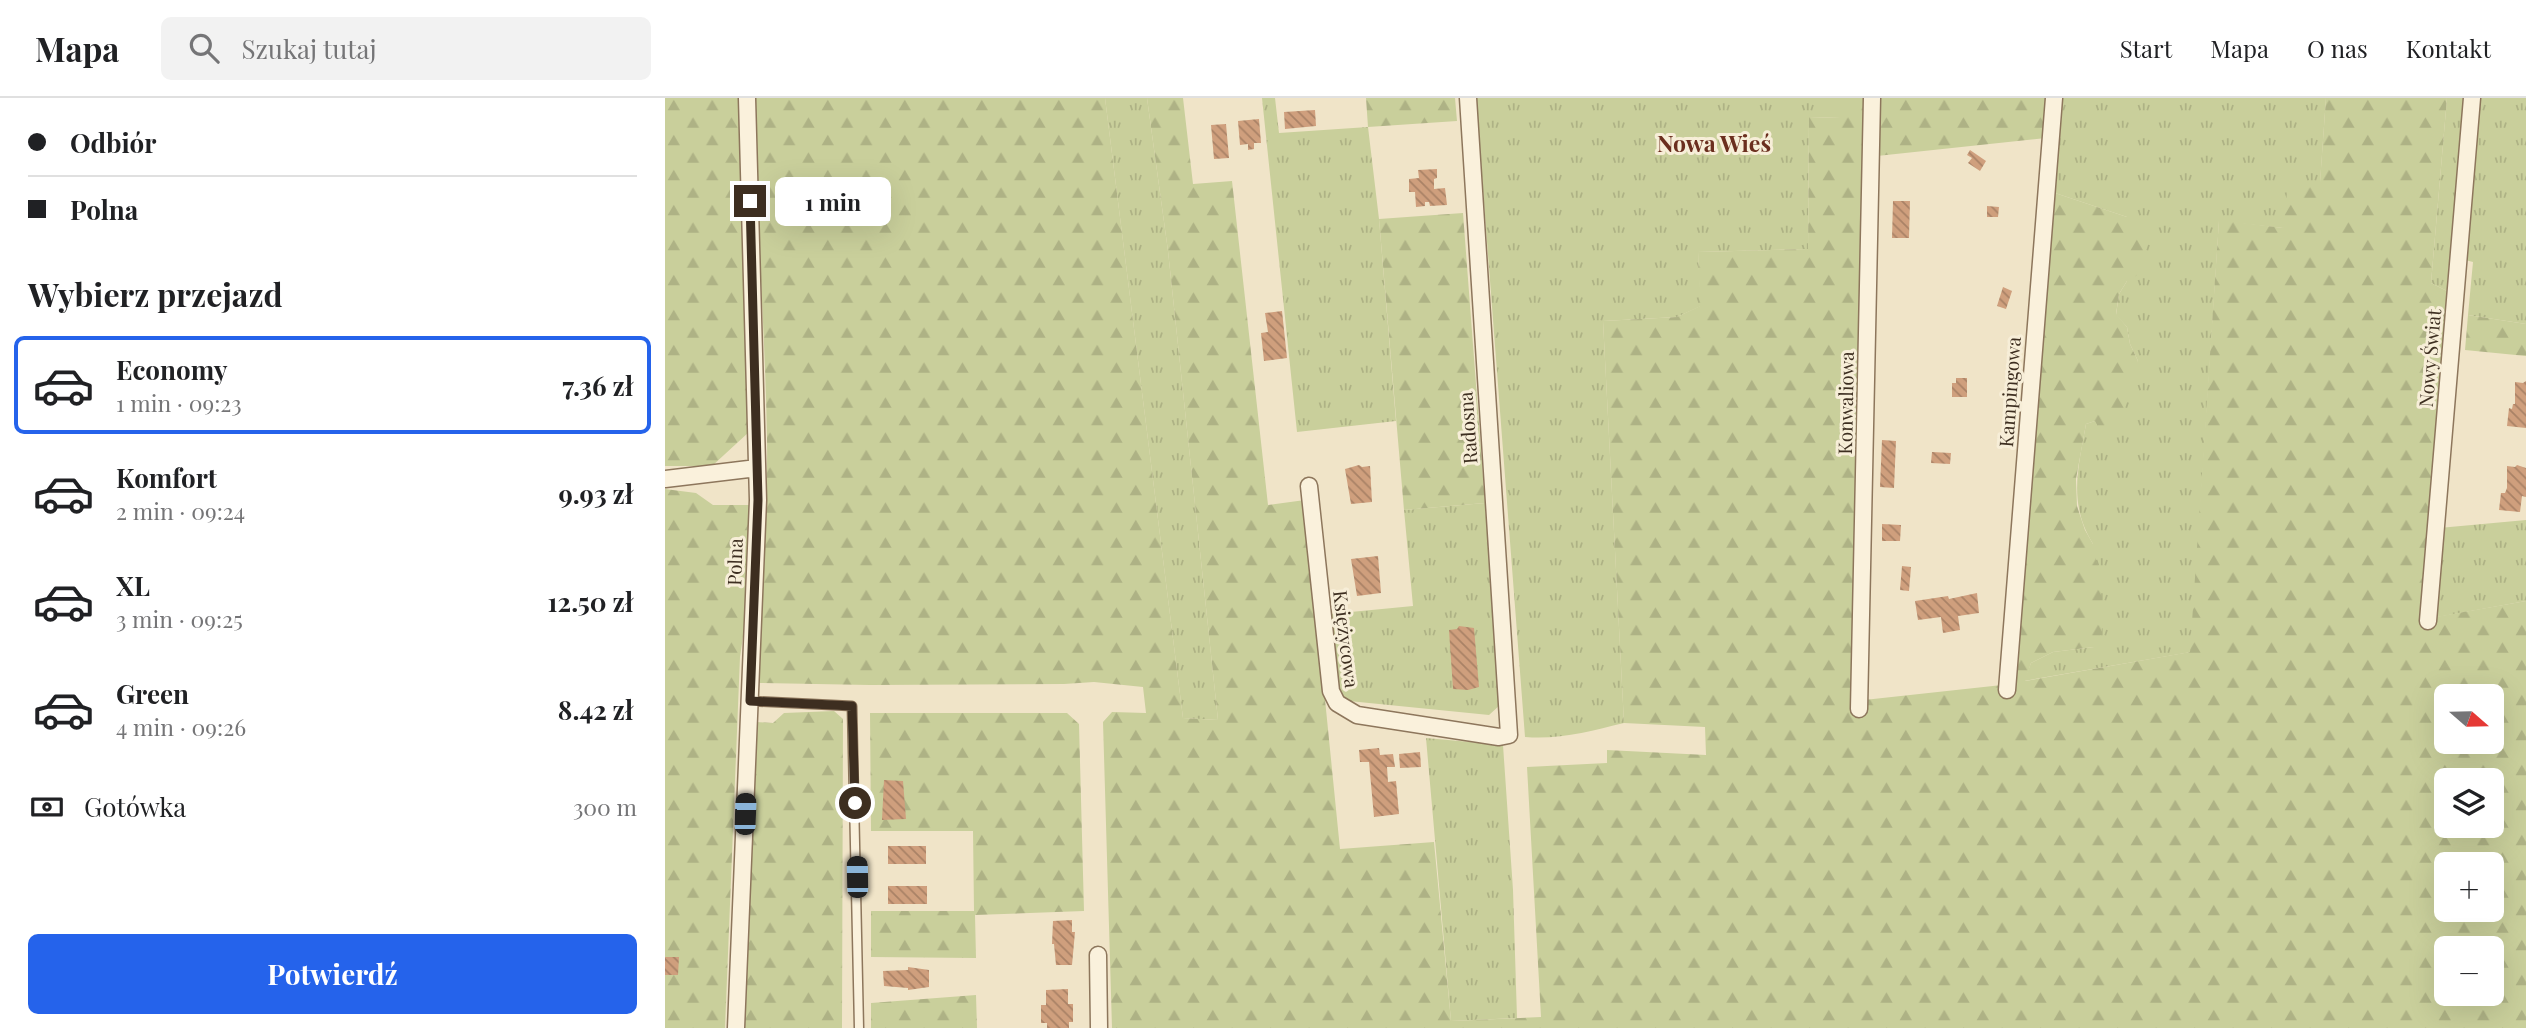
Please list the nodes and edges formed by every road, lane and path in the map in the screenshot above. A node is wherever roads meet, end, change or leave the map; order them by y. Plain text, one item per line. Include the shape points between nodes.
1 (747, 98) edge
2 (1468, 98) edge
3 (1872, 98) edge
4 (2054, 98) edge
5 (2472, 98) edge
6 (757, 468) junction
7 (665, 479) edge
8 (1309, 486) dead end
9 (2428, 621) dead end
10 (2007, 690) dead end
11 (750, 701) junction
12 (1859, 709) dead end
13 (1509, 735) joint
14 (1098, 955) dead end
15 (736, 1028) edge
16 (859, 1028) edge
17 (1099, 1028) edge

1 - 6 street, Polna
2 - 13 street, Radosna
3 - 12 street, Konwaliowa
4 - 10 street, Kampingowa
5 - 9 street, Nowy Świat
6 - 7 street
6 - 11 street, Polna
8 - 13 street, Księżycowa via 1331,691 1337,703 1357,715
11 - 15 street, Polna
11 - 16 lane via 852,706
14 - 17 street

